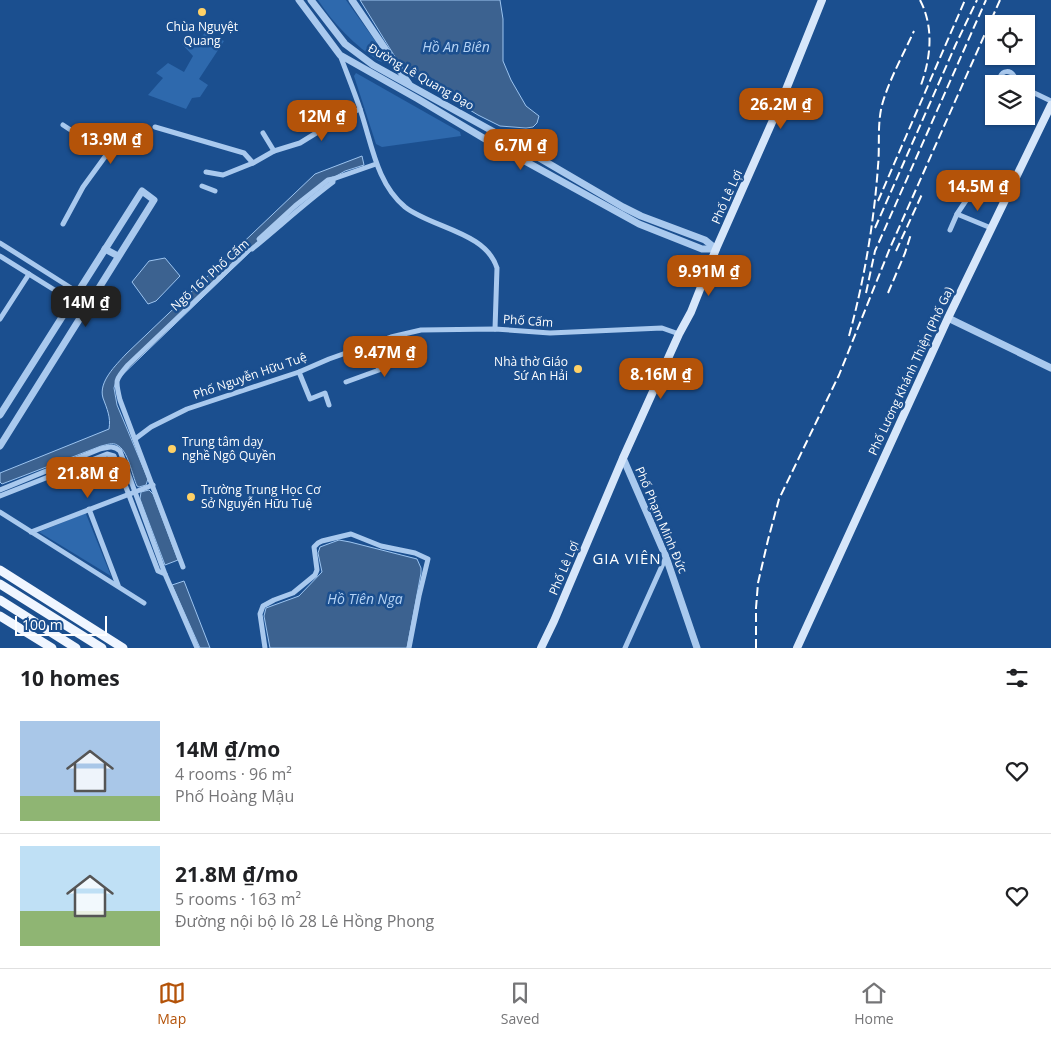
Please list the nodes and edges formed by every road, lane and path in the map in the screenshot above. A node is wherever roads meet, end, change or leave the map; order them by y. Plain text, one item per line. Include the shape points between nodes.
1 (300, 0) edge
2 (311, 0) edge
3 (352, 0) edge
4 (822, 0) edge
5 (345, 44) junction
6 (340, 55) junction
7 (1002, 75) edge
8 (1013, 75) edge
9 (410, 86) junction
10 (1035, 93) edge
11 (418, 99) junction
12 (1051, 103) edge
13 (360, 109) junction
14 (63, 126) dead end
15 (155, 127) dead end
16 (263, 133) dead end
17 (274, 151) junction
18 (253, 163) junction
19 (376, 164) junction
20 (206, 172) dead end
21 (202, 186) dead end
22 (215, 191) dead end
23 (967, 199) dead end
24 (957, 214) junction
25 (63, 224) dead end
26 (991, 228) junction
27 (950, 230) dead end
28 (0, 243) edge
29 (105, 249) junction
30 (716, 250) junction
31 (0, 256) edge
32 (118, 256) junction
33 (29, 274) junction
34 (78, 292) junction
35 (90, 300) junction
36 (72, 301) junction
37 (85, 309) junction
38 (948, 318) junction
39 (0, 319) edge
40 (495, 329) junction
41 (679, 334) junction
42 (372, 344) junction
43 (1051, 368) edge
44 (299, 372) junction
45 (346, 382) dead end
46 (329, 404) dead end
47 (0, 415) edge
48 (135, 439) junction
49 (0, 446) edge
50 (623, 458) junction
51 (153, 485) junction
52 (0, 490) edge
53 (132, 493) junction
54 (0, 496) edge
55 (89, 509) junction
56 (0, 512) edge
57 (31, 532) junction
58 (666, 557) junction
59 (183, 567) dead end
60 (0, 570) edge
61 (0, 584) edge
62 (119, 586) junction
63 (0, 600) edge
64 (144, 603) dead end
65 (0, 616) edge
66 (52, 648) edge
67 (76, 648) edge
68 (102, 648) edge
69 (123, 648) edge
70 (196, 648) edge
71 (265, 648) edge
72 (409, 648) edge
73 (541, 648) edge
74 (625, 648) edge
75 (697, 648) edge
76 (797, 648) edge

1 - 6 street
2 - 5 street, Đường Lê Quang Đạo
3 - 9 street
4 - 30 main road, Phố Lê Lợi
5 - 6 street
5 - 9 street, Đường Lê Quang Đạo
6 - 11 street, Đường Lê Quang Đạo
6 - 13 street, Phố Cấm
7 - 8 street via 1007,71
9 - 11 street
9 - 30 street, Đường Lê Quang Đạo via 641,216 705,240
10 - 12 street
11 - 30 street, Đường Lê Quang Đạo via 640,224 702,248
12 - 26 main road, Phố Lương Khánh Thiện (Phố Ga)
13 - 17 street via 300,143
13 - 19 street, Phố Cấm
14 - 25 street via 107,154 83,187
15 - 18 street via 244,153
16 - 17 street
17 - 18 street
18 - 20 street via 223,175
19 - 40 street, Phố Cấm via 393,195 406,207 467,236 495,260 498,268
19 - 48 street, Ngõ 161 Phố Cấm via 328,180 128,365 117,378 117,386
21 - 22 street
23 - 24 street
24 - 26 street
24 - 27 street
26 - 38 main road, Phố Lương Khánh Thiện (Phố Ga)
28 - 34 street
29 - 32 street
29 - 32 street via 142,191 154,200
29 - 34 street
30 - 41 main road, Phố Lê Lợi
31 - 33 street
32 - 35 street
33 - 36 street
33 - 39 street
34 - 35 street
34 - 36 street
35 - 37 street
36 - 37 street
36 - 47 street
37 - 49 street
38 - 43 street
38 - 76 main road, Phố Lương Khánh Thiện (Phố Ga)
40 - 41 street, Phố Cấm via 550,333 662,328
40 - 42 street, Phố Nguyễn Hữu Tuệ via 421,330
41 - 50 main road, Phố Lê Lợi
42 - 44 street, Phố Nguyễn Hữu Tuệ
42 - 45 street via 379,370
44 - 46 street via 310,398 325,393
44 - 48 street, Phố Nguyễn Hữu Tuệ via 187,409
48 - 51 street
50 - 58 street, Phố Phạm Minh Đức
50 - 73 main road, Phố Lê Lợi
51 - 53 street
51 - 59 street
52 - 53 street via 111,447 120,451
53 - 54 street via 116,460 107,454
53 - 55 street
53 - 70 street
55 - 57 street
55 - 62 street
56 - 57 street
57 - 62 street
58 - 74 street
58 - 75 street, Phố Phạm Minh Đức
60 - 69 main road
61 - 68 main road
62 - 64 street
63 - 67 main road
65 - 66 main road
71 - 72 street via 260,614 263,606 293,593 315,575 314,547 318,542 351,534 428,559

